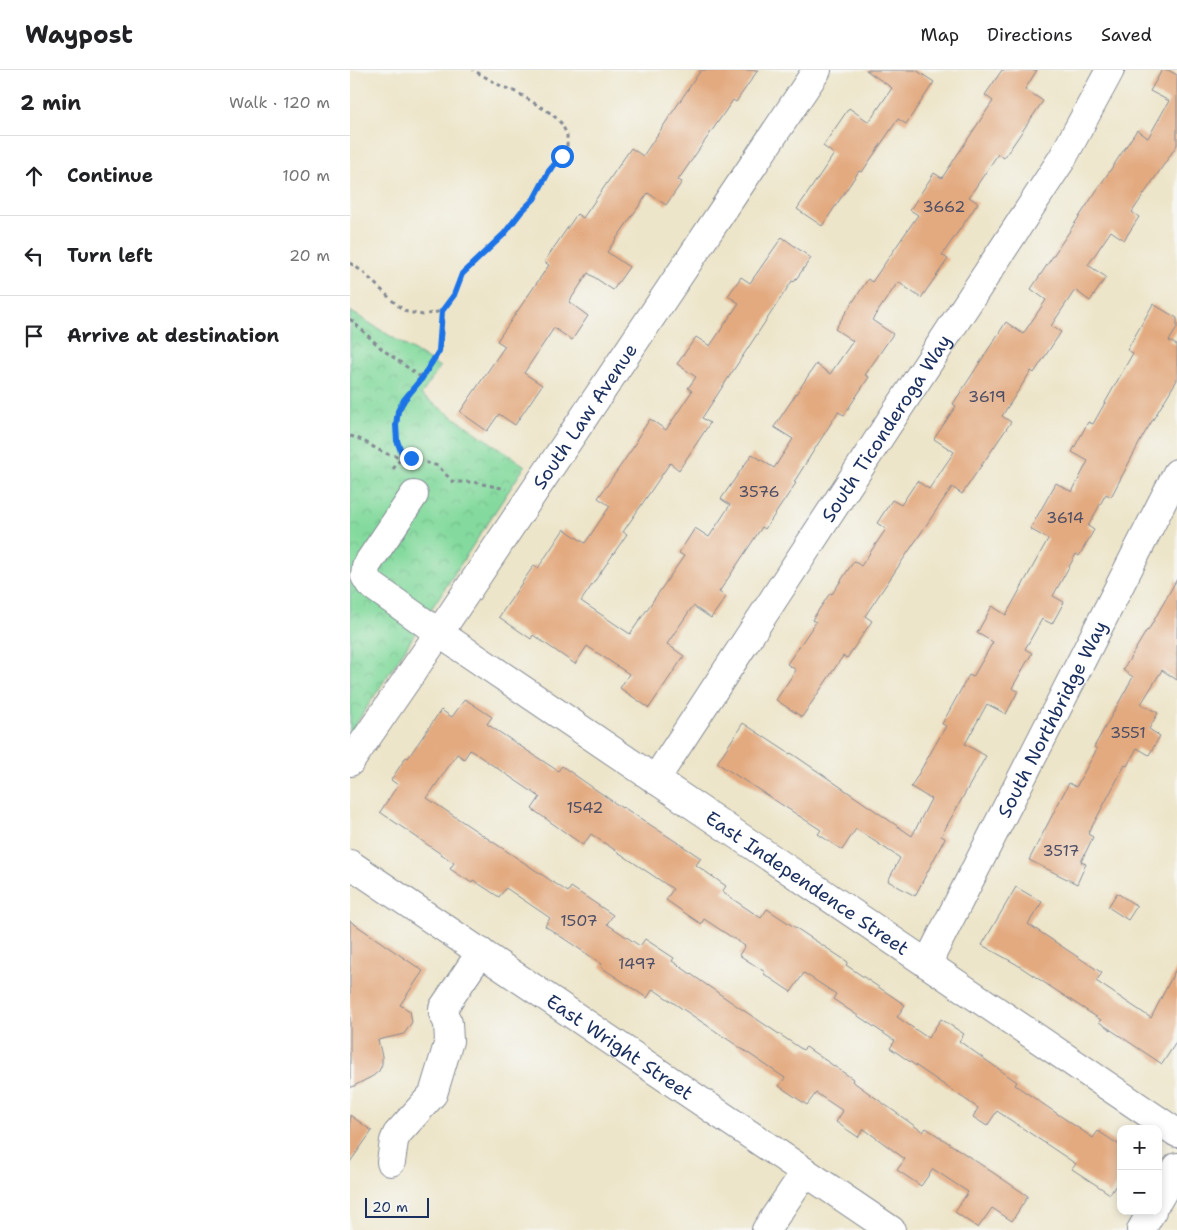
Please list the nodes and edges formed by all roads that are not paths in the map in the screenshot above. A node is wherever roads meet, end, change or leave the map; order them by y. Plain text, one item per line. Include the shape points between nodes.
1 (817, 70) edge
2 (1110, 70) edge
3 (1177, 473) edge
4 (414, 495) dead end
5 (438, 633) junction
6 (350, 762) edge
7 (655, 780) junction
8 (350, 864) edge
9 (480, 952) junction
10 (927, 964) junction
11 (1177, 1133) edge
12 (391, 1162) dead end
13 (1177, 1167) edge
14 (805, 1172) junction
15 (1162, 1193) edge
16 (1150, 1215) edge
17 (766, 1230) edge
18 (891, 1230) edge
19 (1142, 1230) edge

1 - 5 street, South Law Avenue
2 - 7 street, South Ticonderoga Way via 1062,159
3 - 10 street, South Northbridge Way
4 - 5 street, East Independence Street via 366,566 365,576 370,584
5 - 6 street, South Law Avenue
5 - 7 street, East Independence Street
7 - 10 street, East Independence Street
8 - 9 street, East Wright Street
9 - 12 street via 443,1008 449,1041 433,1094 397,1134
9 - 14 street, East Wright Street
10 - 11 street, East Independence Street
13 - 15 street
14 - 17 street
14 - 18 street, East Wright Street
16 - 19 street

